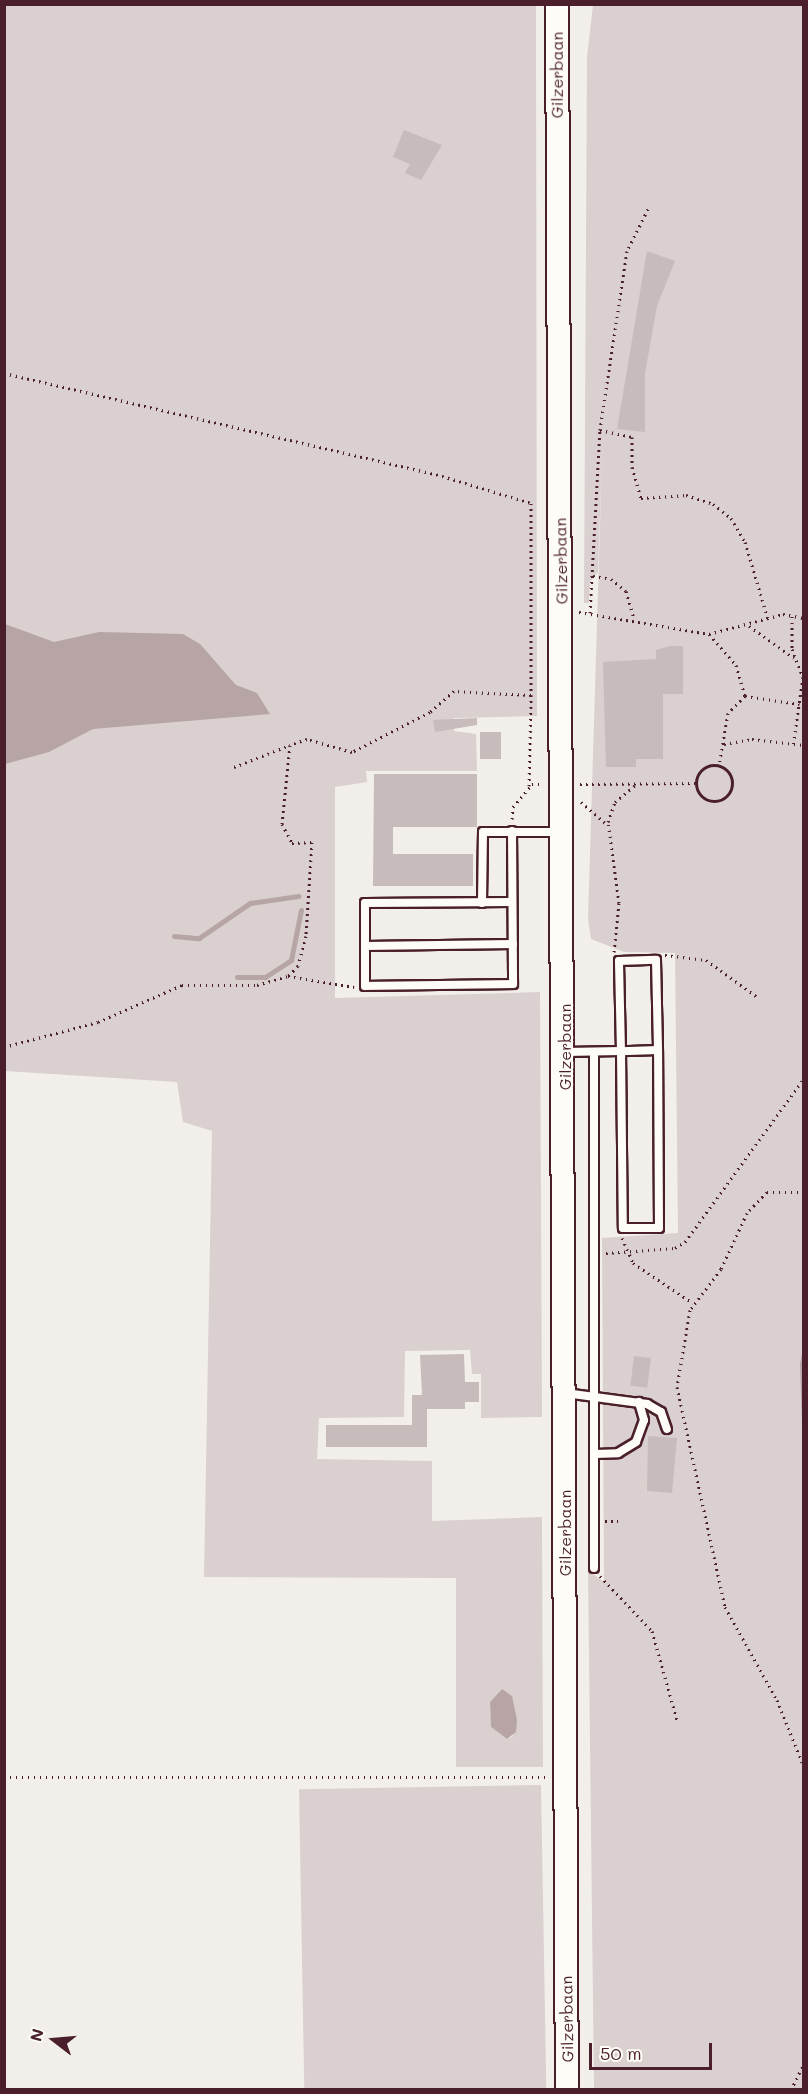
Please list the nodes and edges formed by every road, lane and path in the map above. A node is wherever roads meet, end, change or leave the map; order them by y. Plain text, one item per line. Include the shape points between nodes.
1 (556, 4) edge
2 (648, 209) dead end
3 (4, 373) edge
4 (600, 430) junction
5 (593, 576) junction
6 (562, 609) junction
7 (590, 613) junction
8 (792, 615) junction
9 (804, 618) edge
10 (634, 619) junction
11 (768, 619) junction
12 (749, 626) junction
13 (709, 634) junction
14 (796, 659) junction
15 (531, 695) junction
16 (745, 696) junction
17 (802, 696) edge
18 (799, 704) junction
19 (724, 744) junction
20 (290, 745) junction
21 (804, 745) edge
22 (793, 746) junction
23 (719, 765) junction
24 (234, 767) dead end
25 (695, 783) junction
26 (563, 784) junction
27 (636, 784) junction
28 (529, 788) junction
29 (579, 801) dead end
30 (608, 826) junction
31 (512, 831) junction
32 (564, 832) junction
33 (512, 902) junction
34 (482, 903) junction
35 (513, 944) junction
36 (365, 946) junction
37 (656, 960) junction
38 (619, 961) junction
39 (288, 976) junction
40 (365, 986) junction
41 (756, 996) dead end
42 (4, 1047) edge
43 (658, 1050) junction
44 (621, 1051) junction
45 (565, 1052) junction
46 (594, 1052) junction
47 (804, 1078) edge
48 (804, 1192) edge
49 (623, 1228) junction
50 (625, 1251) junction
51 (595, 1255) junction
52 (693, 1303) junction
53 (565, 1393) junction
54 (595, 1396) junction
55 (639, 1402) junction
56 (667, 1429) dead end
57 (595, 1454) junction
58 (594, 1568) joint
59 (677, 1720) dead end
60 (804, 1767) edge
61 (4, 1777) edge
62 (553, 1777) dead end
63 (804, 2063) edge
64 (567, 2090) edge
65 (791, 2090) edge

1 - 6 street, Gilzerbaan
2 - 4 path via 627,251
3 - 15 path via 522,498 534,514
4 - 5 path
4 - 11 path via 632,436 632,467 641,498 687,495 713,504 731,518 745,542
5 - 7 path
5 - 10 path via 612,579 626,591
6 - 7 path
6 - 26 street, Gilzerbaan
7 - 10 path
8 - 9 path
8 - 11 path
8 - 14 path
10 - 13 path
11 - 12 path
12 - 13 path
12 - 14 path
13 - 16 path via 736,665
14 - 17 path via 803,672
15 - 20 path via 454,691 430,712 352,752 307,739
15 - 28 path
16 - 18 path
16 - 19 path via 728,713
17 - 18 path
18 - 22 path
19 - 22 path via 752,739
19 - 23 path
20 - 24 path
20 - 39 path via 282,824 292,843 312,842 303,952
21 - 22 path
23 - 25 path via 704,768
23 - 25 path via 732,780 726,796 708,801
25 - 27 path
26 - 27 path
26 - 28 path
26 - 32 street, Gilzerbaan
27 - 30 path via 615,802
28 - 31 path via 513,807
29 - 30 path
30 - 38 path via 620,903 612,947
31 - 32 lane
31 - 33 lane
31 - 34 lane via 483,832
32 - 45 street, Gilzerbaan
33 - 34 lane
33 - 35 lane
34 - 36 lane via 365,903
35 - 36 lane
35 - 40 lane via 513,984
36 - 40 lane
37 - 38 lane
37 - 41 path via 683,955 706,960
37 - 43 lane
38 - 44 lane
39 - 40 path via 336,988
39 - 42 path via 257,985 182,985 98,1022
43 - 44 lane
43 - 49 lane via 659,1228
44 - 46 lane
44 - 49 lane
45 - 46 lane
45 - 53 street, Gilzerbaan
46 - 51 lane
47 - 50 path via 685,1242 675,1248
48 - 52 path via 785,1190 760,1197 741,1222 721,1269
49 - 50 path
50 - 51 path
50 - 52 path via 633,1263
51 - 54 lane
52 - 60 path via 680,1354 678,1397 689,1425 714,1564 732,1623 768,1682
53 - 54 lane
53 - 64 street, Gilzerbaan
54 - 55 lane
54 - 57 lane
55 - 56 lane via 658,1409
55 - 57 lane via 644,1420 636,1442 618,1453
57 - 58 lane
58 - 59 path via 652,1631
61 - 62 path
63 - 65 path

